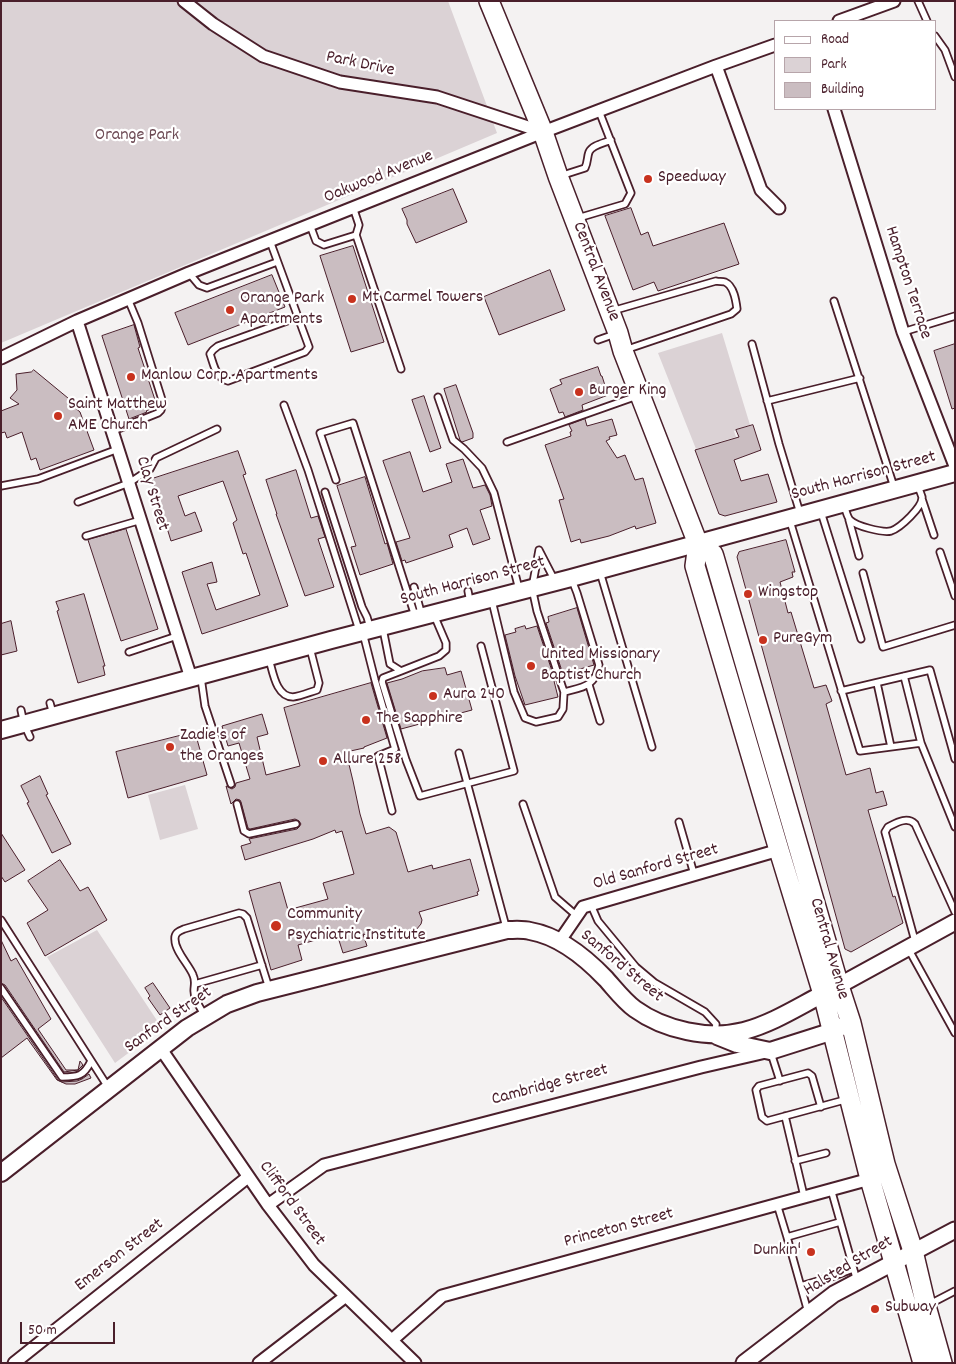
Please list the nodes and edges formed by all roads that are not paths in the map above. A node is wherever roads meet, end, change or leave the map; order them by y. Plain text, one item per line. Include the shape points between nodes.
1 (184, 1) edge
2 (894, 1) edge
3 (918, 1) edge
4 (490, 2) edge
5 (880, 4) edge
6 (841, 20) edge
7 (927, 20) edge
8 (936, 38) edge
9 (774, 45) edge
10 (716, 66) junction
11 (955, 77) edge
12 (834, 110) edge
13 (599, 111) junction
14 (542, 132) junction
15 (610, 140) junction
16 (558, 176) junction
17 (353, 207) junction
18 (778, 208) dead end
19 (575, 219) junction
20 (310, 225) junction
21 (356, 235) junction
22 (270, 240) junction
23 (277, 262) junction
24 (189, 273) junction
25 (128, 299) junction
26 (834, 301) dead end
27 (610, 312) junction
28 (955, 316) edge
29 (298, 317) junction
30 (77, 321) junction
31 (903, 332) junction
32 (598, 340) dead end
33 (621, 342) junction
34 (752, 344) dead end
35 (1, 358) edge
36 (401, 368) dead end
37 (860, 378) junction
38 (640, 395) junction
39 (438, 396) dead end
40 (767, 401) junction
41 (284, 405) dead end
42 (217, 429) dead end
43 (113, 431) junction
44 (507, 442) dead end
45 (118, 449) junction
46 (955, 466) edge
47 (955, 473) edge
48 (336, 480) dead end
49 (129, 484) junction
50 (1, 486) edge
51 (894, 490) junction
52 (919, 490) junction
53 (325, 492) dead end
54 (78, 502) dead end
55 (820, 510) junction
56 (846, 511) junction
57 (795, 517) junction
58 (141, 520) junction
59 (934, 535) dead end
60 (86, 536) dead end
61 (698, 544) junction
62 (940, 552) dead end
63 (859, 556) dead end
64 (600, 570) junction
65 (863, 573) dead end
66 (563, 580) junction
67 (414, 586) dead end
68 (526, 589) junction
69 (955, 596) edge
70 (491, 598) junction
71 (424, 616) junction
72 (955, 625) edge
73 (369, 630) junction
74 (177, 636) junction
75 (860, 640) dead end
76 (310, 646) junction
77 (481, 646) dead end
78 (129, 652) dead end
79 (269, 657) junction
80 (401, 671) junction
81 (904, 676) junction
82 (196, 677) junction
83 (877, 683) junction
84 (589, 685) junction
85 (841, 691) junction
86 (564, 692) junction
87 (600, 721) dead end
88 (1, 730) edge
89 (921, 742) junction
90 (652, 747) dead end
91 (892, 747) junction
92 (459, 753) dead end
93 (955, 759) edge
94 (467, 783) junction
95 (231, 784) dead end
96 (237, 804) dead end
97 (523, 804) dead end
98 (392, 811) dead end
99 (679, 822) dead end
100 (954, 823) edge
101 (296, 824) dead end
102 (779, 850) junction
103 (694, 874) junction
104 (591, 905) junction
105 (955, 912) edge
106 (576, 916) junction
107 (1, 920) edge
108 (955, 922) edge
109 (507, 930) junction
110 (560, 942) junction
111 (912, 946) junction
112 (262, 966) junction
113 (196, 984) junction
114 (1, 988) edge
115 (269, 990) junction
116 (831, 990) junction
117 (205, 1016) junction
118 (850, 1022) junction
119 (834, 1031) junction
120 (955, 1033) edge
121 (715, 1035) junction
122 (161, 1048) junction
123 (770, 1051) junction
124 (91, 1061) junction
125 (780, 1080) junction
126 (109, 1089) junction
127 (850, 1099) junction
128 (821, 1107) junction
129 (785, 1116) junction
130 (826, 1153) dead end
131 (796, 1161) junction
132 (1, 1173) edge
133 (248, 1177) junction
134 (870, 1179) junction
135 (831, 1189) junction
136 (804, 1196) junction
137 (777, 1204) junction
138 (268, 1205) junction
139 (840, 1222) junction
140 (955, 1230) edge
141 (787, 1237) junction
142 (913, 1251) junction
143 (895, 1261) junction
144 (855, 1275) junction
145 (801, 1286) junction
146 (955, 1290) edge
147 (346, 1296) junction
148 (926, 1306) junction
149 (809, 1313) junction
150 (392, 1340) junction
151 (14, 1363) edge
152 (259, 1363) edge
153 (415, 1363) edge
154 (744, 1363) edge
155 (923, 1363) edge
156 (942, 1363) edge

1 - 14 street, Park Drive via 263,56 340,82 437,97
2 - 5 street
3 - 7 lane
4 - 14 main road, Central Avenue
5 - 6 street
8 - 11 lane
9 - 10 street, Oakwood Avenue
10 - 13 street, Oakwood Avenue
10 - 18 street via 762,190
12 - 31 street, Hampton Terrace
13 - 14 street, Oakwood Avenue
13 - 15 lane
14 - 16 main road, Central Avenue
14 - 17 street, Oakwood Avenue
15 - 16 lane via 589,152 585,168
15 - 19 lane via 630,197 625,204
16 - 19 main road, Central Avenue
17 - 20 street, Oakwood Avenue
17 - 21 lane via 359,225
19 - 27 main road, Central Avenue
20 - 21 lane via 316,241 324,246
20 - 22 street, Oakwood Avenue
21 - 36 lane
22 - 23 lane
22 - 24 street, Oakwood Avenue
23 - 24 lane via 207,288 199,285
23 - 29 lane
24 - 25 street, Oakwood Avenue
25 - 30 street, Oakwood Avenue
25 - 43 lane via 163,403 158,413
26 - 37 lane
27 - 33 main road, Central Avenue
27 - 33 lane via 716,281 726,282 736,300 737,309 731,314
28 - 31 lane
29 - 29 lane via 218,346 210,354 217,374 228,381 305,352 309,347
30 - 35 street, Oakwood Avenue
30 - 43 street, Clay Street
31 - 46 street, Hampton Terrace
32 - 33 lane
33 - 38 main road, Central Avenue
34 - 40 lane
37 - 40 lane
37 - 51 lane
38 - 44 lane
38 - 61 main road, Central Avenue
39 - 68 lane via 453,440 482,468 494,493
40 - 57 lane
41 - 73 lane
42 - 49 lane via 156,458 150,469
43 - 45 street, Clay Street
45 - 49 street, Clay Street
45 - 50 lane via 38,479
47 - 52 main road, South Harrison Street
48 - 71 lane via 320,433 353,423
49 - 54 lane
49 - 58 street, Clay Street
51 - 52 main road, South Harrison Street
51 - 56 main road, South Harrison Street
52 - 56 lane via 920,506 891,531 856,524
52 - 59 lane
53 - 73 lane
55 - 56 main road, South Harrison Street
55 - 57 main road, South Harrison Street
55 - 75 lane
56 - 63 lane
57 - 61 main road, South Harrison Street
57 - 85 lane
58 - 60 lane
58 - 74 street, Clay Street
61 - 64 main road, South Harrison Street
61 - 102 main road, Central Avenue via 695,566
61 - 116 main road, Central Avenue via 713,554
62 - 69 lane
64 - 66 main road, South Harrison Street
64 - 90 lane
65 - 72 lane via 883,647
66 - 68 main road, South Harrison Street
66 - 68 lane via 539,550
66 - 84 lane via 585,618 599,665
67 - 71 lane
68 - 70 main road, South Harrison Street
68 - 86 lane via 537,611
70 - 71 main road, South Harrison Street via 469,598
70 - 86 lane via 514,692 526,718 536,722 558,717 563,709
71 - 73 main road, South Harrison Street
71 - 80 lane via 446,643 446,650
73 - 76 main road, South Harrison Street
73 - 80 lane via 390,664
73 - 98 lane via 375,680 395,749 378,756
74 - 78 lane
74 - 82 street, Clay Street
76 - 79 main road, South Harrison Street
76 - 79 lane via 319,683 317,690 292,697 277,686
77 - 94 lane via 514,771
79 - 82 main road, South Harrison Street
80 - 94 lane via 383,678 382,682 420,796
81 - 83 lane
81 - 89 lane
81 - 93 lane via 930,670
82 - 88 main road, South Harrison Street via 52,710 25,724
82 - 95 lane
83 - 85 lane
83 - 91 lane
84 - 86 lane
84 - 87 lane
85 - 91 lane via 860,751
89 - 91 lane
89 - 100 lane
92 - 94 lane
94 - 109 lane
96 - 101 lane via 244,831 249,834
97 - 106 lane via 555,897
99 - 103 lane
102 - 103 street, Old Sanford Street
102 - 116 main road, Central Avenue
103 - 104 street, Old Sanford Street
104 - 106 street, Old Sanford Street via 583,907
104 - 121 lane via 598,921 636,967 655,983 705,1012 716,1024
105 - 111 lane via 912,820 888,827 885,832
106 - 110 street, Old Sanford Street
107 - 124 lane
108 - 111 street
109 - 110 main road, Sanford Street via 530,930
109 - 115 main road, Sanford Street
110 - 121 main road, Sanford Street via 600,973 633,1008 656,1022
111 - 116 street
111 - 120 lane
112 - 113 lane
112 - 113 lane via 247,918 239,913 177,932 174,937 176,945
112 - 115 lane
113 - 117 lane via 196,1000
114 - 124 lane via 62,1077 82,1074
115 - 117 main road, Sanford Street via 227,1004
116 - 118 main road, Central Avenue
116 - 119 main road, Central Avenue
116 - 121 main road, Sanford Street via 770,1022
117 - 122 main road, Sanford Street
118 - 119 main road, Cambridge Street
118 - 142 main road, Central Avenue via 885,1164
119 - 123 main road, Cambridge Street
119 - 127 main road, Central Avenue
121 - 123 main road
122 - 126 main road, Sanford Street
122 - 133 street, Clifford Street
123 - 125 lane
123 - 138 street, Cambridge Street via 324,1165
124 - 126 lane
125 - 128 lane via 808,1073 812,1076
125 - 129 lane via 759,1086 756,1090 762,1117 767,1121
126 - 132 main road, Sanford Street
127 - 128 lane
127 - 134 main road, Central Avenue
128 - 129 lane
129 - 131 lane
130 - 131 lane
131 - 136 lane
133 - 138 street, Clifford Street
133 - 151 street, Emerson Street
134 - 135 street, Princeton Street
134 - 143 main road, Central Avenue
135 - 136 street, Princeton Street
135 - 139 lane
136 - 137 street, Princeton Street
137 - 141 lane
137 - 150 street, Princeton Street via 442,1296
138 - 147 street, Clifford Street via 314,1264
139 - 141 lane
139 - 144 lane
140 - 142 street, Halsted Street
141 - 145 lane
142 - 143 street, Halsted Street
142 - 148 main road, Central Avenue
143 - 144 street, Halsted Street
143 - 155 main road, Central Avenue
144 - 145 lane via 834,1276
144 - 149 street, Halsted Street
145 - 149 lane
146 - 148 lane
147 - 150 street, Clifford Street
147 - 152 street
148 - 156 main road, Central Avenue
149 - 154 street, Halsted Street
150 - 153 street, Clifford Street

